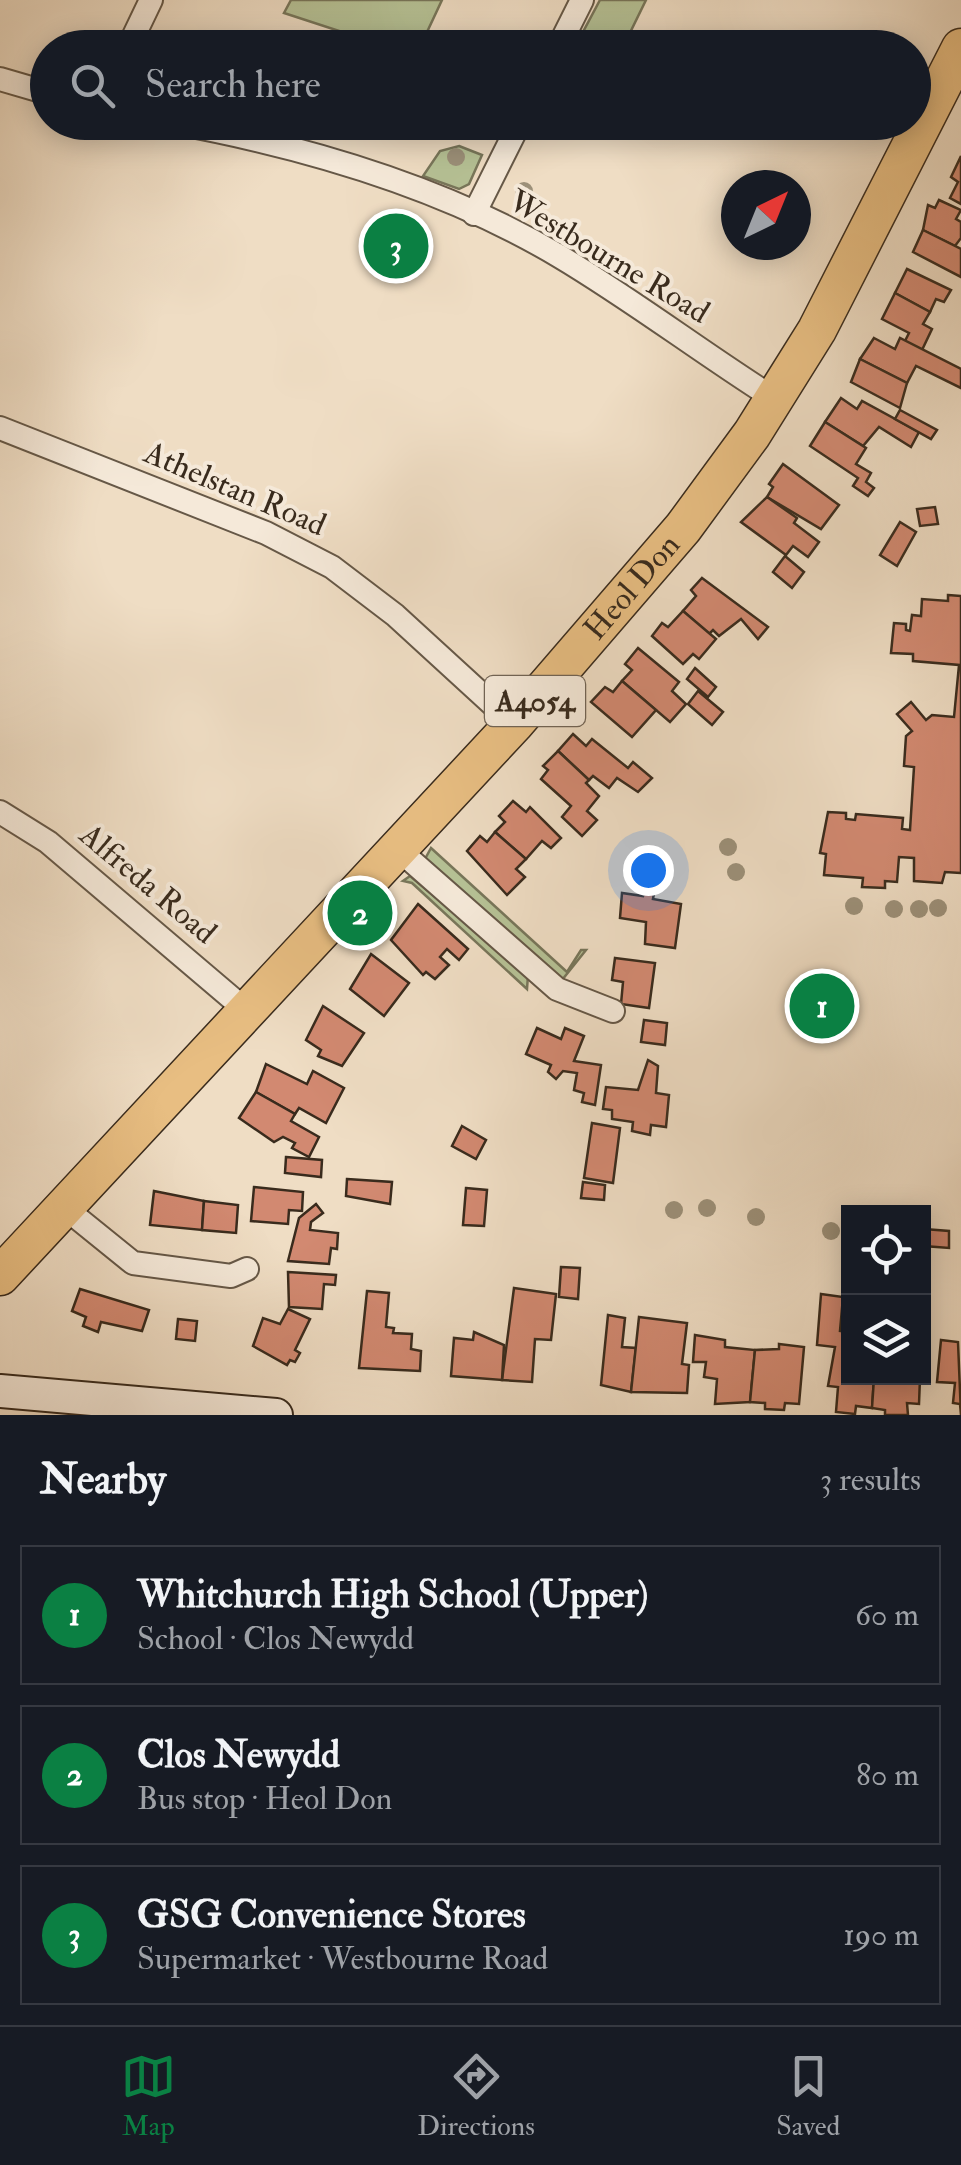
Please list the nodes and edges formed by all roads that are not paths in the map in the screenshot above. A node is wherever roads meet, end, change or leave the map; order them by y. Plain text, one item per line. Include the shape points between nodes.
1 (152, 0) edge
2 (582, 0) edge
3 (137, 30) edge
4 (567, 30) edge
5 (961, 48) edge
6 (0, 79) edge
7 (30, 88) edge
8 (931, 107) edge
9 (245, 140) edge
10 (511, 140) edge
11 (914, 140) edge
12 (474, 214) junction
13 (775, 398) junction
14 (0, 428) edge
15 (514, 724) junction
16 (0, 812) edge
17 (398, 850) junction
18 (613, 1011) dead end
19 (248, 1012) junction
20 (64, 1208) junction
21 (247, 1270) dead end
22 (0, 1276) edge
23 (0, 1392) edge
24 (276, 1415) edge

1 - 3 street
2 - 4 street
5 - 8 main road, Heol Don / A4054
6 - 7 street
9 - 12 street, Westbourne Road via 324,159
10 - 12 street
11 - 13 main road, Heol Don / A4054
12 - 13 street, Westbourne Road via 558,255
13 - 15 main road, Heol Don / A4054 via 683,528
14 - 15 street, Athelstan Road via 266,533 332,567
15 - 17 main road, Heol Don / A4054
16 - 19 street, Alfreda Road via 48,842
17 - 18 street via 557,989
17 - 19 main road, Heol Don / A4054
19 - 20 main road, Heol Don / A4054
20 - 21 street via 133,1263 231,1276
20 - 22 main road, Heol Don / A4054
23 - 24 street

